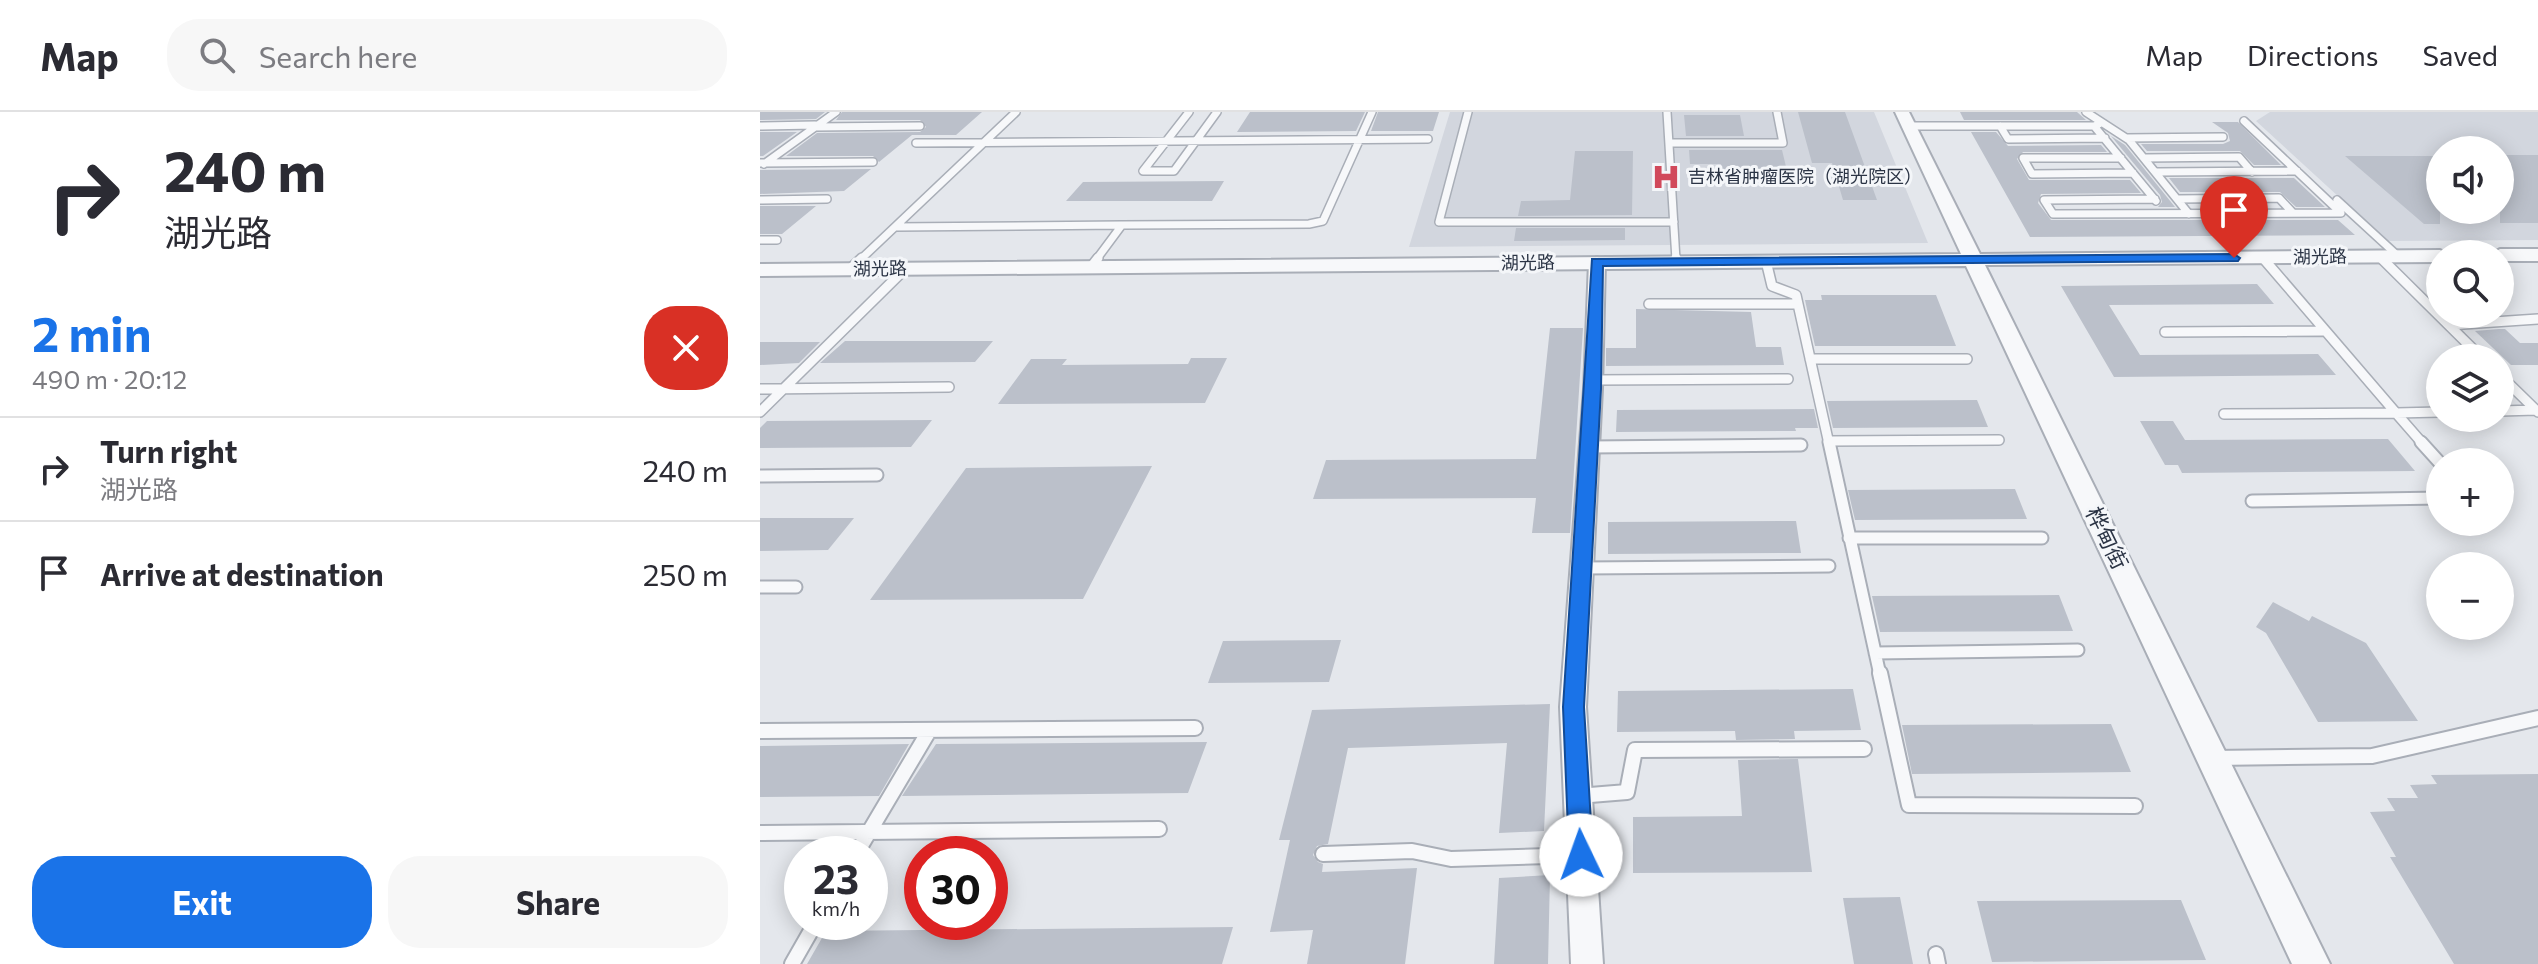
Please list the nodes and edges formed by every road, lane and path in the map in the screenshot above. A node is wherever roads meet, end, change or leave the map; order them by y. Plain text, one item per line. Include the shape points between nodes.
1 (836, 112) edge
2 (1016, 112) edge
3 (1189, 112) edge
4 (1217, 112) edge
5 (1372, 112) edge
6 (1468, 112) edge
7 (1667, 112) edge
8 (1777, 112) edge
9 (2086, 112) edge
10 (2244, 116) edge
11 (1906, 119) edge
12 (2098, 124) junction
13 (760, 126) edge
14 (816, 126) junction
15 (920, 126) dead end
16 (2000, 126) junction
17 (2223, 137) dead end
18 (2105, 138) junction
19 (2126, 138) junction
20 (1428, 139) dead end
21 (1360, 140) junction
22 (1166, 141) junction
23 (1196, 141) junction
24 (916, 143) dead end
25 (983, 143) junction
26 (1669, 143) junction
27 (2121, 158) junction
28 (2145, 158) junction
29 (873, 162) dead end
30 (762, 164) edge
31 (2297, 171) junction
32 (2157, 172) junction
33 (2252, 172) junction
34 (2133, 173) junction
35 (827, 199) dead end
36 (2155, 199) junction
37 (2177, 199) junction
38 (760, 200) edge
39 (2293, 213) junction
40 (2167, 214) junction
41 (2189, 214) junction
42 (1674, 222) junction
43 (1122, 225) junction
44 (895, 227) junction
45 (760, 240) edge
46 (777, 240) dead end
47 (2514, 255) edge
48 (2538, 255) edge
49 (2388, 256) junction
50 (2426, 256) edge
51 (2263, 258) junction
52 (1972, 259) junction
53 (1676, 261) junction
54 (1766, 261) junction
55 (1597, 262) junction
56 (1091, 267) junction
57 (850, 269) junction
58 (905, 269) junction
59 (760, 270) edge
60 (2426, 299) edge
61 (1649, 304) dead end
62 (1798, 304) junction
63 (2538, 319) edge
64 (2514, 321) edge
65 (2452, 328) edge
66 (2323, 331) junction
67 (2165, 332) dead end
68 (2468, 344) edge
69 (1810, 359) junction
70 (1967, 359) dead end
71 (1788, 379) dead end
72 (1594, 380) junction
73 (949, 387) dead end
74 (760, 389) edge
75 (784, 389) junction
76 (2514, 389) edge
77 (2514, 411) edge
78 (2537, 411) edge
79 (760, 412) edge
80 (2426, 412) edge
81 (2396, 413) junction
82 (2224, 414) dead end
83 (1999, 440) dead end
84 (1828, 441) junction
85 (1801, 445) dead end
86 (1590, 447) junction
87 (2427, 448) edge
88 (877, 475) dead end
89 (760, 476) edge
90 (2426, 498) edge
91 (2252, 501) dead end
92 (1849, 538) junction
93 (2042, 538) dead end
94 (1829, 566) dead end
95 (1583, 568) junction
96 (760, 587) edge
97 (796, 587) dead end
98 (2078, 650) dead end
99 (1875, 653) junction
100 (2538, 718) edge
101 (1195, 728) dead end
102 (760, 731) edge
103 (929, 731) junction
104 (1864, 749) dead end
105 (2213, 758) junction
106 (1578, 796) junction
107 (2135, 806) dead end
108 (1159, 829) dead end
109 (868, 832) junction
110 (760, 833) edge
111 (866, 836) edge
112 (1323, 854) dead end
113 (1581, 855) junction
114 (806, 940) edge
115 (792, 964) edge
116 (1587, 964) edge
117 (2311, 964) edge

1 - 14 lane
2 - 25 lane
3 - 22 lane
4 - 23 lane
5 - 21 lane
6 - 42 lane via 1439,222
7 - 26 lane
8 - 26 lane via 1783,143
9 - 12 lane
10 - 31 lane
10 - 49 lane
11 - 16 lane
11 - 52 street, 桦甸街
12 - 16 lane
12 - 18 lane
12 - 19 lane
13 - 14 lane
14 - 15 lane
14 - 30 lane
16 - 18 lane via 2008,139
17 - 19 lane
18 - 27 lane
19 - 28 lane
20 - 21 lane
21 - 23 lane
21 - 43 lane via 1323,221
22 - 23 lane
22 - 23 lane via 1143,171 1174,171
22 - 25 lane
24 - 25 lane
25 - 44 lane
26 - 42 lane
27 - 34 lane
27 - 34 lane via 2023,158 2032,174
28 - 32 lane
28 - 33 lane via 2239,157
29 - 30 lane
31 - 33 lane
31 - 39 lane via 2341,213
32 - 33 lane
32 - 37 lane
34 - 36 lane
35 - 38 lane
36 - 40 lane
36 - 40 lane via 2044,200 2053,214
37 - 39 lane via 2279,198
37 - 41 lane
39 - 41 lane
40 - 41 lane
42 - 53 lane
43 - 44 lane
43 - 56 lane
44 - 57 lane
45 - 46 lane
47 - 48 street
49 - 50 street, 湖光路
49 - 51 street, 湖光路
49 - 60 lane
51 - 52 street, 湖光路
51 - 66 lane
52 - 54 street, 湖光路
52 - 105 street, 桦甸街
53 - 54 street, 湖光路
53 - 55 street, 湖光路
54 - 62 lane via 1772,286 1796,295
55 - 56 street, 湖光路
55 - 72 street
56 - 58 street, 湖光路
57 - 58 street, 湖光路
57 - 59 street, 湖光路
58 - 75 lane
61 - 62 lane
62 - 69 lane
63 - 64 lane
65 - 68 lane
66 - 67 lane
66 - 81 lane
69 - 70 lane
69 - 84 lane
71 - 72 lane
72 - 86 street
73 - 75 lane
74 - 75 lane
75 - 79 lane
76 - 78 lane
77 - 78 lane
80 - 81 lane
81 - 82 lane
81 - 87 lane
83 - 84 lane
84 - 92 lane
85 - 86 lane
86 - 95 street
88 - 89 lane
90 - 91 lane
92 - 93 lane
92 - 99 lane
94 - 95 lane
95 - 106 street via 1573,707
96 - 97 lane
98 - 99 lane
99 - 107 lane via 1909,805
100 - 105 lane via 2372,756
101 - 103 lane
102 - 103 lane
103 - 109 lane
104 - 106 lane via 1635,750 1627,792
105 - 117 street, 桦甸街
106 - 113 street
108 - 109 lane
109 - 110 lane
109 - 111 lane
112 - 113 lane via 1412,851 1451,859
113 - 116 street
114 - 115 lane

